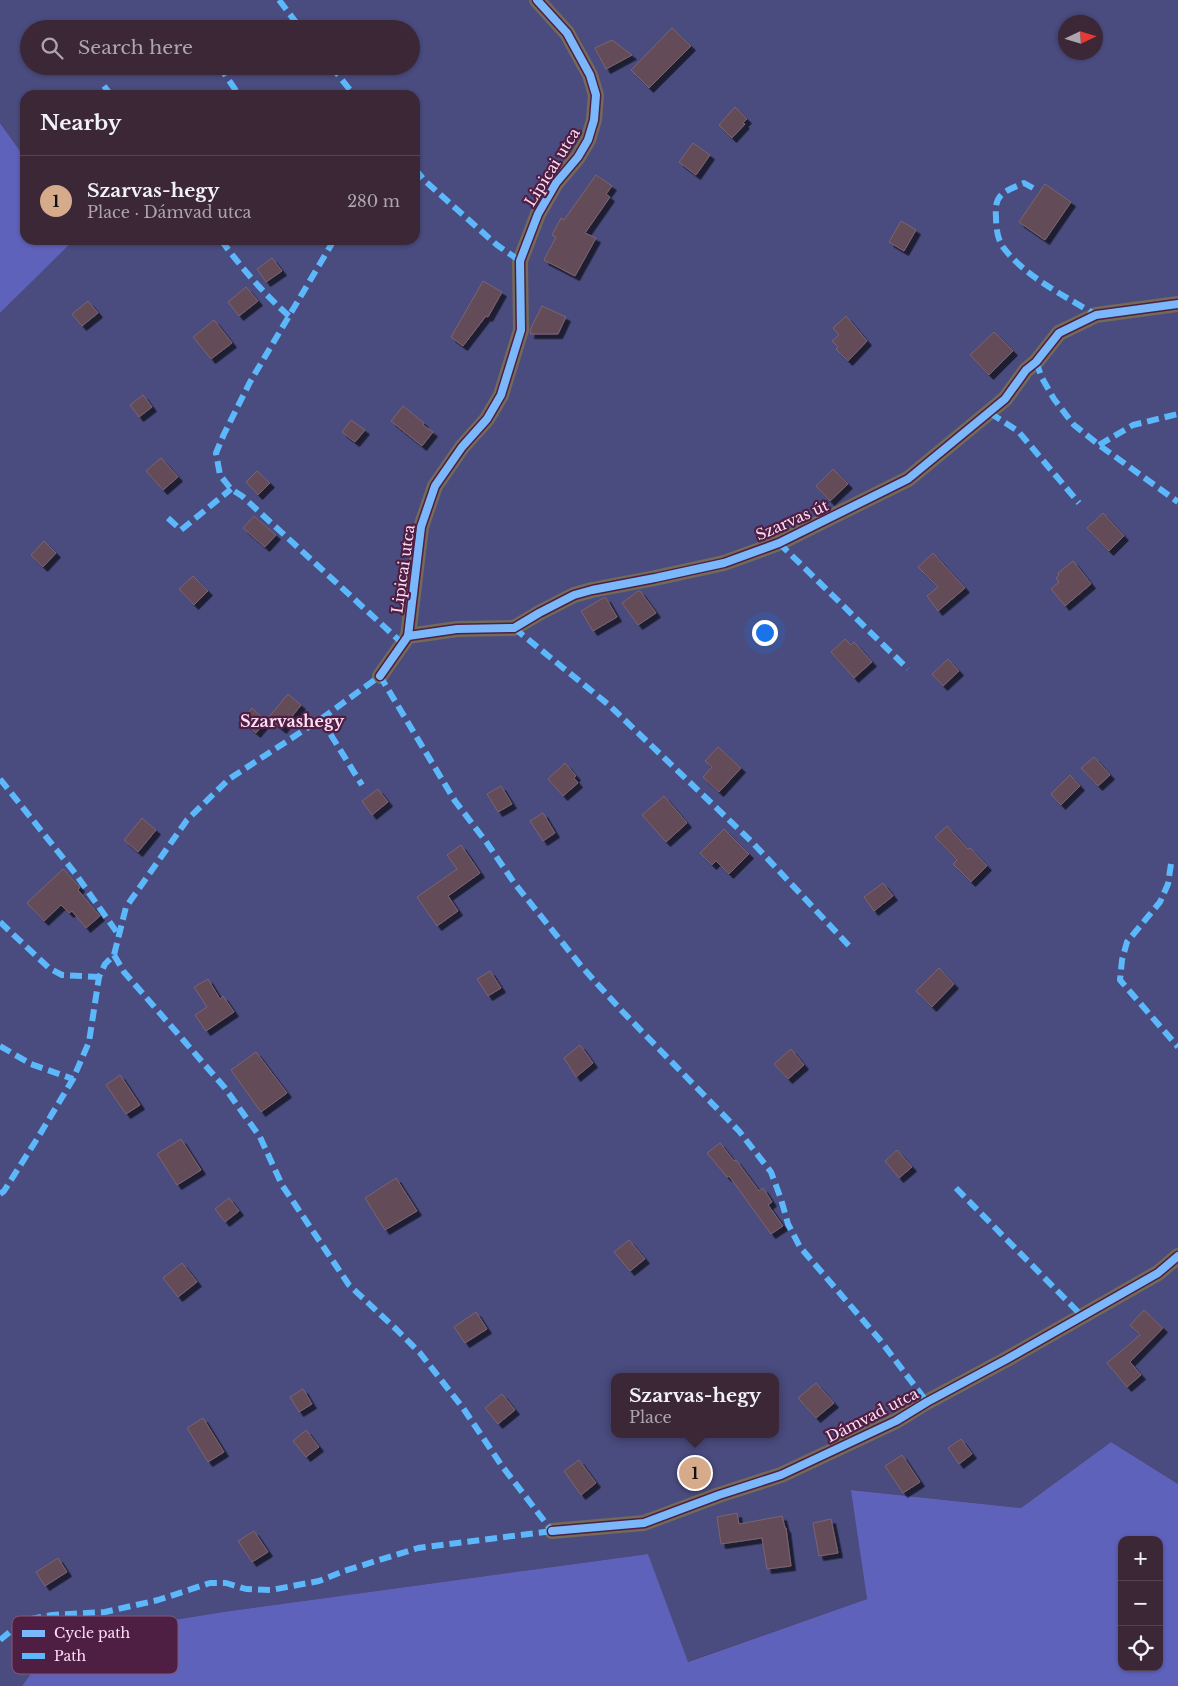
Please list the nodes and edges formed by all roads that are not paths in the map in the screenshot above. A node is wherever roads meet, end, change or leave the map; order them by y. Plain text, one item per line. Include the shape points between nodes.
1 (537, 0) edge
2 (1178, 304) edge
3 (408, 636) junction
4 (380, 676) dead end
5 (1178, 1256) edge
6 (552, 1531) dead end

1 - 3 street, Lipicai utca via 567,32 590,74 596,95 594,120 578,157 556,183 538,214 520,261 521,330 501,395 487,419 462,447 435,486 421,527
2 - 3 street, Szarvas út via 1096,315 1059,333 1005,399 908,479 779,543 724,563 592,590 539,613 514,628 457,629
3 - 4 street
5 - 6 street, Dámvad utca via 1158,1273 896,1421 781,1474 644,1523

